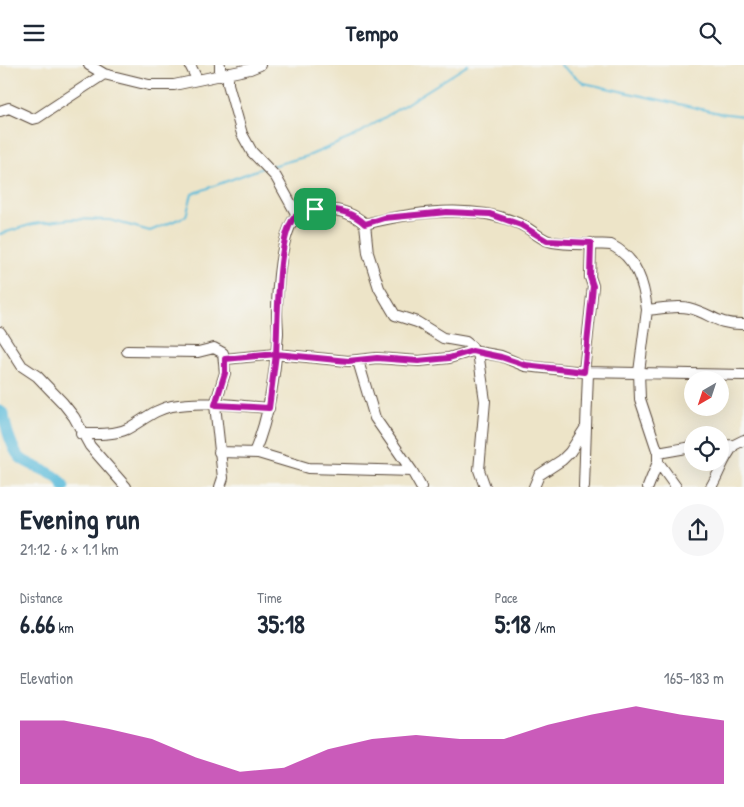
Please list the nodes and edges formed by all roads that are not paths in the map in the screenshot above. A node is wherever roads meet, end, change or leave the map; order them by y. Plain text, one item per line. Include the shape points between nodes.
1 (89, 65) edge
2 (190, 65) edge
3 (260, 65) edge
4 (222, 71) edge
5 (104, 74) junction
6 (197, 79) junction
7 (0, 111) edge
8 (297, 215) junction
9 (365, 224) junction
10 (591, 243) junction
11 (646, 310) junction
12 (744, 324) edge
13 (0, 332) edge
14 (127, 351) dead end
15 (475, 352) junction
16 (276, 354) junction
17 (225, 359) junction
18 (358, 361) junction
19 (586, 373) junction
20 (639, 373) junction
21 (744, 375) edge
22 (215, 405) junction
23 (269, 408) junction
24 (586, 427) junction
25 (81, 433) junction
26 (744, 440) edge
27 (729, 445) edge
28 (734, 445) junction
29 (684, 450) edge
30 (219, 452) junction
31 (254, 453) junction
32 (658, 458) junction
33 (412, 471) junction
34 (126, 487) edge
35 (220, 487) edge
36 (421, 487) edge
37 (485, 487) edge
38 (534, 487) edge
39 (584, 487) edge
40 (648, 487) edge
41 (676, 487) edge
42 (711, 487) edge

1 - 5 street
2 - 6 street
3 - 4 street
4 - 6 street
4 - 8 street via 242,134 252,152 276,177
5 - 6 street via 149,85 174,85
5 - 7 street via 37,118 9,108
8 - 9 street via 328,208 348,213
8 - 16 street via 292,220 284,250 277,306
9 - 10 street via 384,218 447,212 490,214 521,225 547,241
9 - 15 street via 368,253 379,289 393,312 443,338 466,342
10 - 11 street via 611,245 627,257 639,273
10 - 19 street via 590,277 593,286
11 - 12 street via 687,307 719,322
11 - 20 street
13 - 25 street via 22,366 37,375 63,403
14 - 17 street via 214,348 220,349
15 - 18 street via 418,361 377,358
15 - 19 street via 525,365
15 - 37 street via 485,401 479,470
16 - 17 street
16 - 18 street
16 - 23 street
17 - 22 street via 225,373
18 - 33 street via 375,418
19 - 20 street
19 - 24 street
20 - 21 street
20 - 32 street via 640,399
22 - 23 street
22 - 25 street via 171,406 150,414 125,430 100,435
22 - 30 street
23 - 31 street
24 - 38 street via 570,452 539,475
24 - 39 street
25 - 34 street
26 - 28 street
27 - 28 street
28 - 42 street via 720,465
29 - 32 street
30 - 31 street
30 - 35 street via 223,478
31 - 33 street via 308,468
32 - 40 street
32 - 41 street
33 - 36 street

